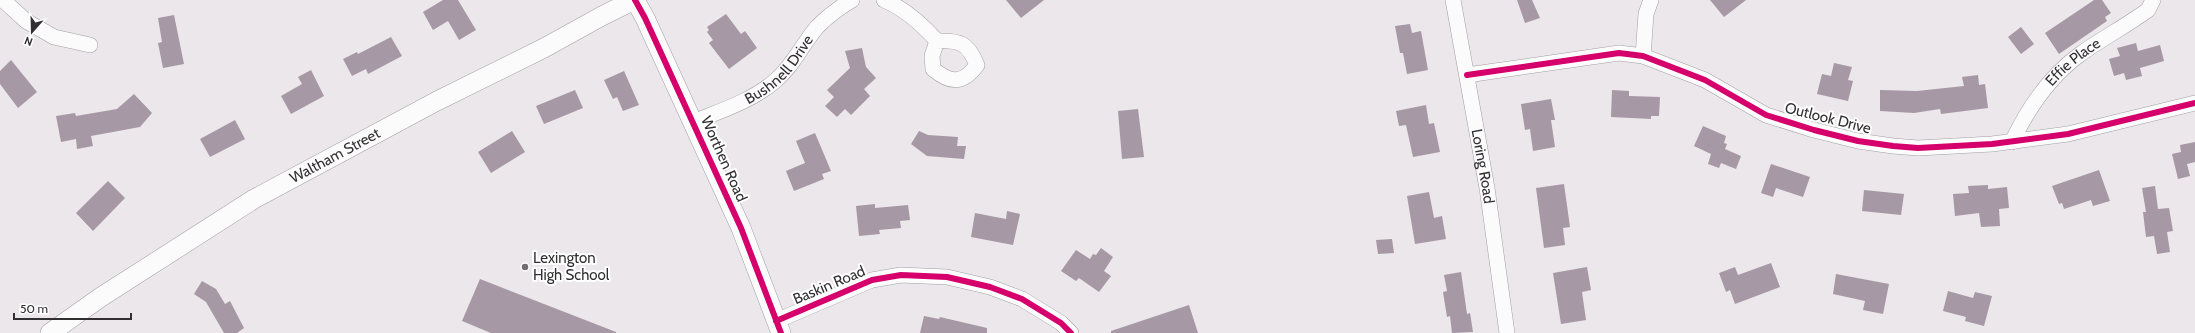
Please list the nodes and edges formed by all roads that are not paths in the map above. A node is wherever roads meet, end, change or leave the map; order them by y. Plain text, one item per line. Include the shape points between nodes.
1 (4, 0) edge
2 (634, 0) edge
3 (852, 0) edge
4 (884, 0) edge
5 (1453, 0) edge
6 (1651, 0) edge
7 (2153, 0) edge
8 (937, 41) dead end
9 (90, 45) dead end
10 (1643, 56) junction
11 (1467, 75) junction
12 (2195, 103) edge
13 (693, 122) junction
14 (2012, 142) junction
15 (779, 327) edge
16 (50, 333) edge
17 (1071, 333) edge
18 (1507, 333) edge

1 - 9 street via 26,21 54,37
2 - 13 main road, Worthen Road via 645,18
2 - 16 main road, Waltham Street via 254,199
3 - 13 street, Bushnell Drive via 837,9 818,27 796,60 774,82 745,100
4 - 8 street via 897,6
5 - 11 street, Loring Road
6 - 10 street via 1646,14
7 - 14 street, Effie Place via 2148,10 2079,55 2047,84 2024,116
10 - 11 street, Outlook Drive via 1619,53
10 - 14 street, Outlook Drive via 1705,80 1766,115 1858,141 1918,148
11 - 18 street, Loring Road via 1487,188
12 - 14 street, Outlook Drive via 2068,134
13 - 15 main road, Worthen Road via 741,228
15 - 17 street, Baskin Road via 872,280 901,275 947,277 990,287 1022,299 1061,323

